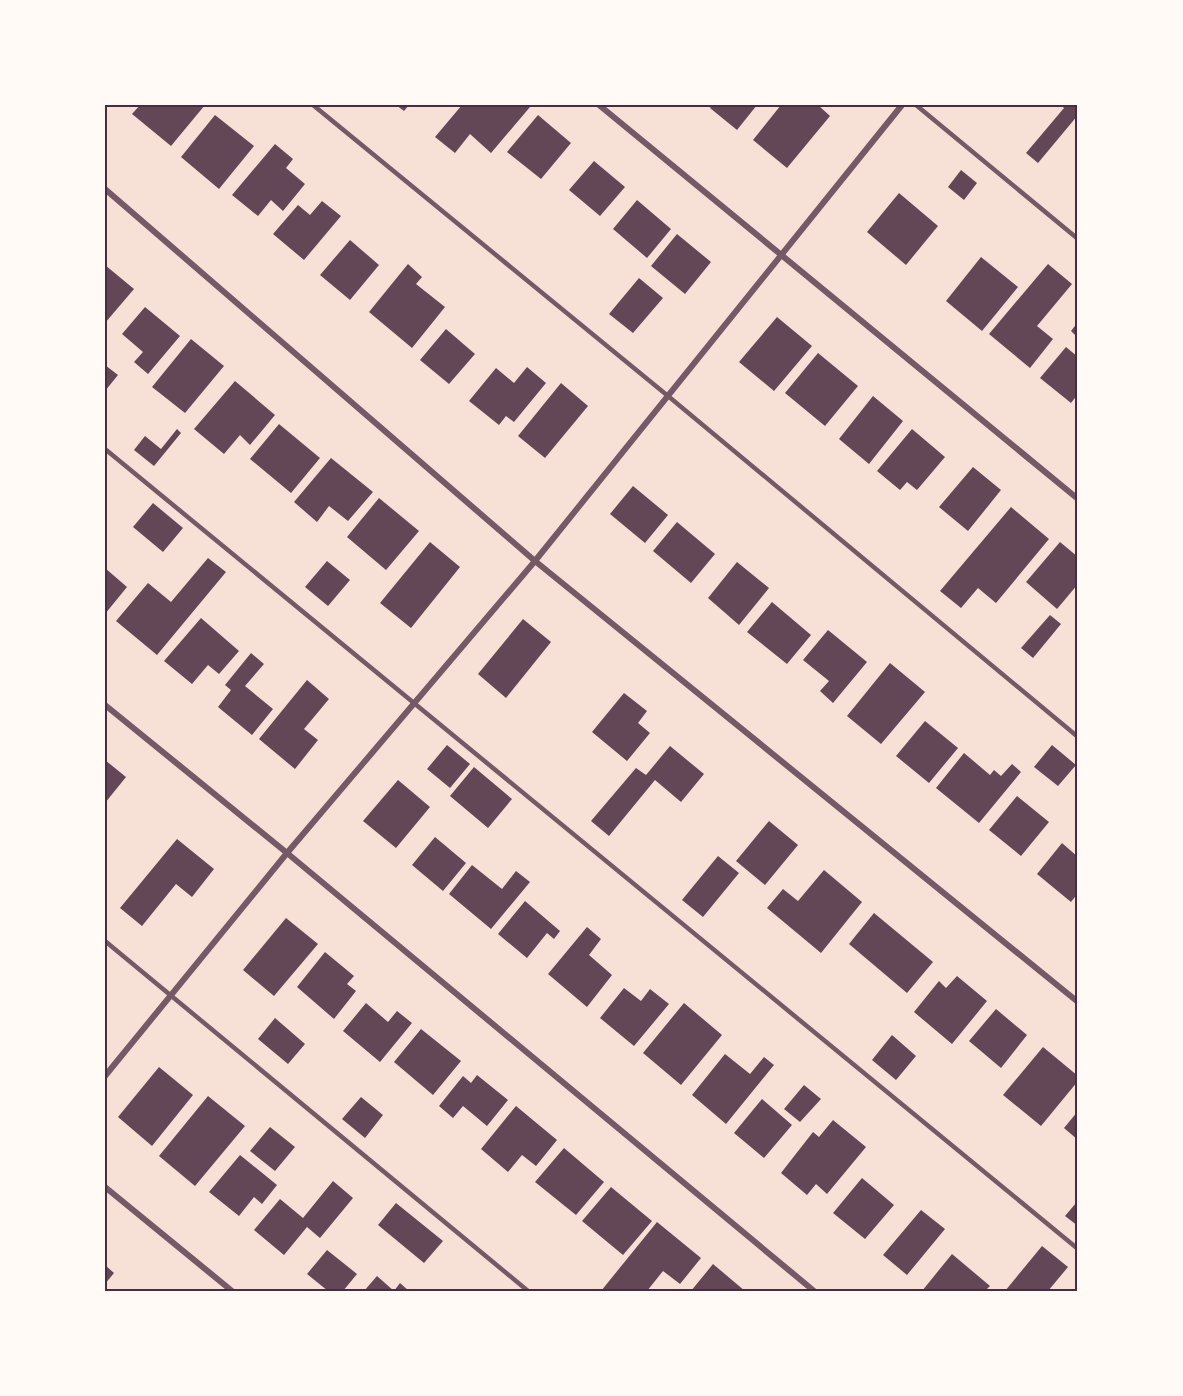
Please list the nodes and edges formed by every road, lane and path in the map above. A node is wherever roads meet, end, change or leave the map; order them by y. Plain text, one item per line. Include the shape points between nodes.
1 (313, 105) edge
2 (599, 105) edge
3 (902, 105) edge
4 (916, 105) edge
5 (105, 189) edge
6 (1078, 239) edge
7 (780, 256) junction
8 (668, 396) junction
9 (105, 448) edge
10 (1078, 499) edge
11 (535, 561) junction
12 (415, 703) junction
13 (105, 705) edge
14 (1078, 737) edge
15 (287, 853) junction
16 (105, 941) edge
17 (170, 995) junction
18 (1078, 1002) edge
19 (105, 1076) edge
20 (105, 1187) edge
21 (1078, 1250) edge
22 (232, 1291) edge
23 (528, 1291) edge
24 (814, 1291) edge

1 - 8 lane
2 - 7 street
3 - 7 street
4 - 6 lane
5 - 11 street
7 - 8 street
7 - 10 street
8 - 11 street
8 - 14 lane
9 - 12 lane
11 - 12 street
11 - 18 street
12 - 15 street
12 - 21 lane
13 - 15 street
15 - 17 street
15 - 24 street
16 - 17 lane
17 - 19 street
17 - 23 lane
20 - 22 street

